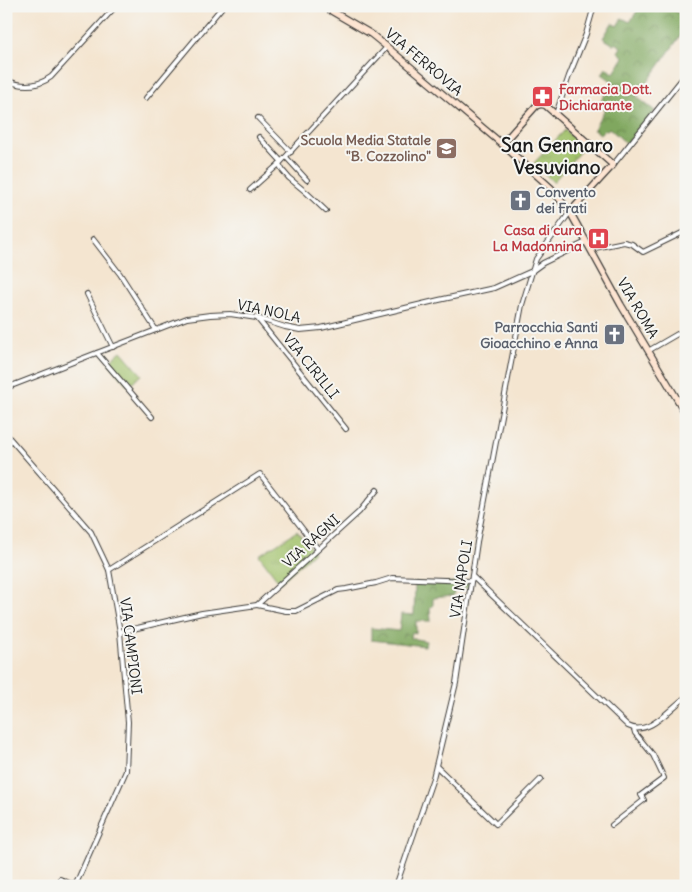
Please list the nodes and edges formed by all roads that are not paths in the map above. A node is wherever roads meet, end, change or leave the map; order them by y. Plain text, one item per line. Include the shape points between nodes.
1 (116, 6) edge
2 (223, 6) edge
3 (323, 6) edge
4 (594, 6) edge
5 (332, 8) edge
6 (387, 46) junction
7 (686, 74) edge
8 (6, 80) edge
9 (146, 98) dead end
10 (556, 114) junction
11 (258, 118) dead end
12 (259, 137) dead end
13 (502, 144) junction
14 (291, 152) junction
15 (286, 157) junction
16 (280, 163) junction
17 (613, 165) junction
18 (306, 180) dead end
19 (250, 190) dead end
20 (326, 211) dead end
21 (570, 212) junction
22 (686, 231) edge
23 (93, 238) dead end
24 (586, 242) junction
25 (590, 249) junction
26 (532, 271) junction
27 (87, 294) dead end
28 (258, 318) junction
29 (686, 329) edge
30 (156, 330) junction
31 (112, 347) junction
32 (648, 351) junction
33 (97, 353) junction
34 (6, 388) edge
35 (686, 414) edge
36 (152, 417) dead end
37 (346, 429) dead end
38 (6, 434) edge
39 (377, 490) dead end
40 (318, 549) junction
41 (109, 570) junction
42 (472, 578) junction
43 (257, 605) junction
44 (120, 632) junction
45 (686, 697) edge
46 (634, 729) junction
47 (436, 766) junction
48 (542, 779) dead end
49 (612, 825) dead end
50 (57, 886) edge
51 (75, 886) edge
52 (396, 886) edge

1 - 8 street via 42,83 18,85
2 - 9 street
3 - 5 main road, VIA FERROVIA
4 - 10 street
5 - 6 main road, VIA FERROVIA
6 - 13 main road, VIA FERROVIA
6 - 14 street
7 - 17 street
10 - 13 main road via 545,105 536,106
10 - 17 main road
11 - 14 street
12 - 16 street
13 - 21 main road, VIA FERROVIA via 551,188
14 - 15 street
15 - 16 street
15 - 18 street
16 - 19 street
16 - 20 street via 283,172
17 - 21 main road
21 - 24 main road, VIA ROMA
21 - 26 street, VIA NAPOLI via 536,259
22 - 25 street via 643,252 624,242
23 - 30 street
24 - 25 main road, VIA ROMA
24 - 26 street, VIA NOLA
25 - 32 main road, VIA ROMA
26 - 28 street, VIA NOLA via 494,288 313,330 294,329
26 - 42 street, VIA NAPOLI via 522,305
27 - 31 street
28 - 30 street, VIA NOLA via 210,314 187,318
28 - 37 street, VIA CIRILLI
29 - 32 street
30 - 31 street, VIA NOLA
31 - 33 street, VIA NOLA
32 - 35 main road, VIA ROMA
33 - 34 street, VIA NOLA
33 - 36 street
38 - 41 street, VIA CAMPIONI via 91,532
39 - 40 street, VIA RAGNI via 359,512
40 - 41 street via 260,474
40 - 43 street, VIA RAGNI
41 - 44 street, VIA CAMPIONI
42 - 43 street via 392,578 338,590 296,611
42 - 46 street
42 - 47 street, VIA NAPOLI via 456,683
43 - 44 street via 202,613
44 - 51 street, VIA CAMPIONI via 128,722 126,771
45 - 46 street via 658,721
46 - 49 street via 653,755 664,778 641,795 644,800
47 - 48 street via 496,824
47 - 52 street, VIA NAPOLI
50 - 51 street via 60,879

